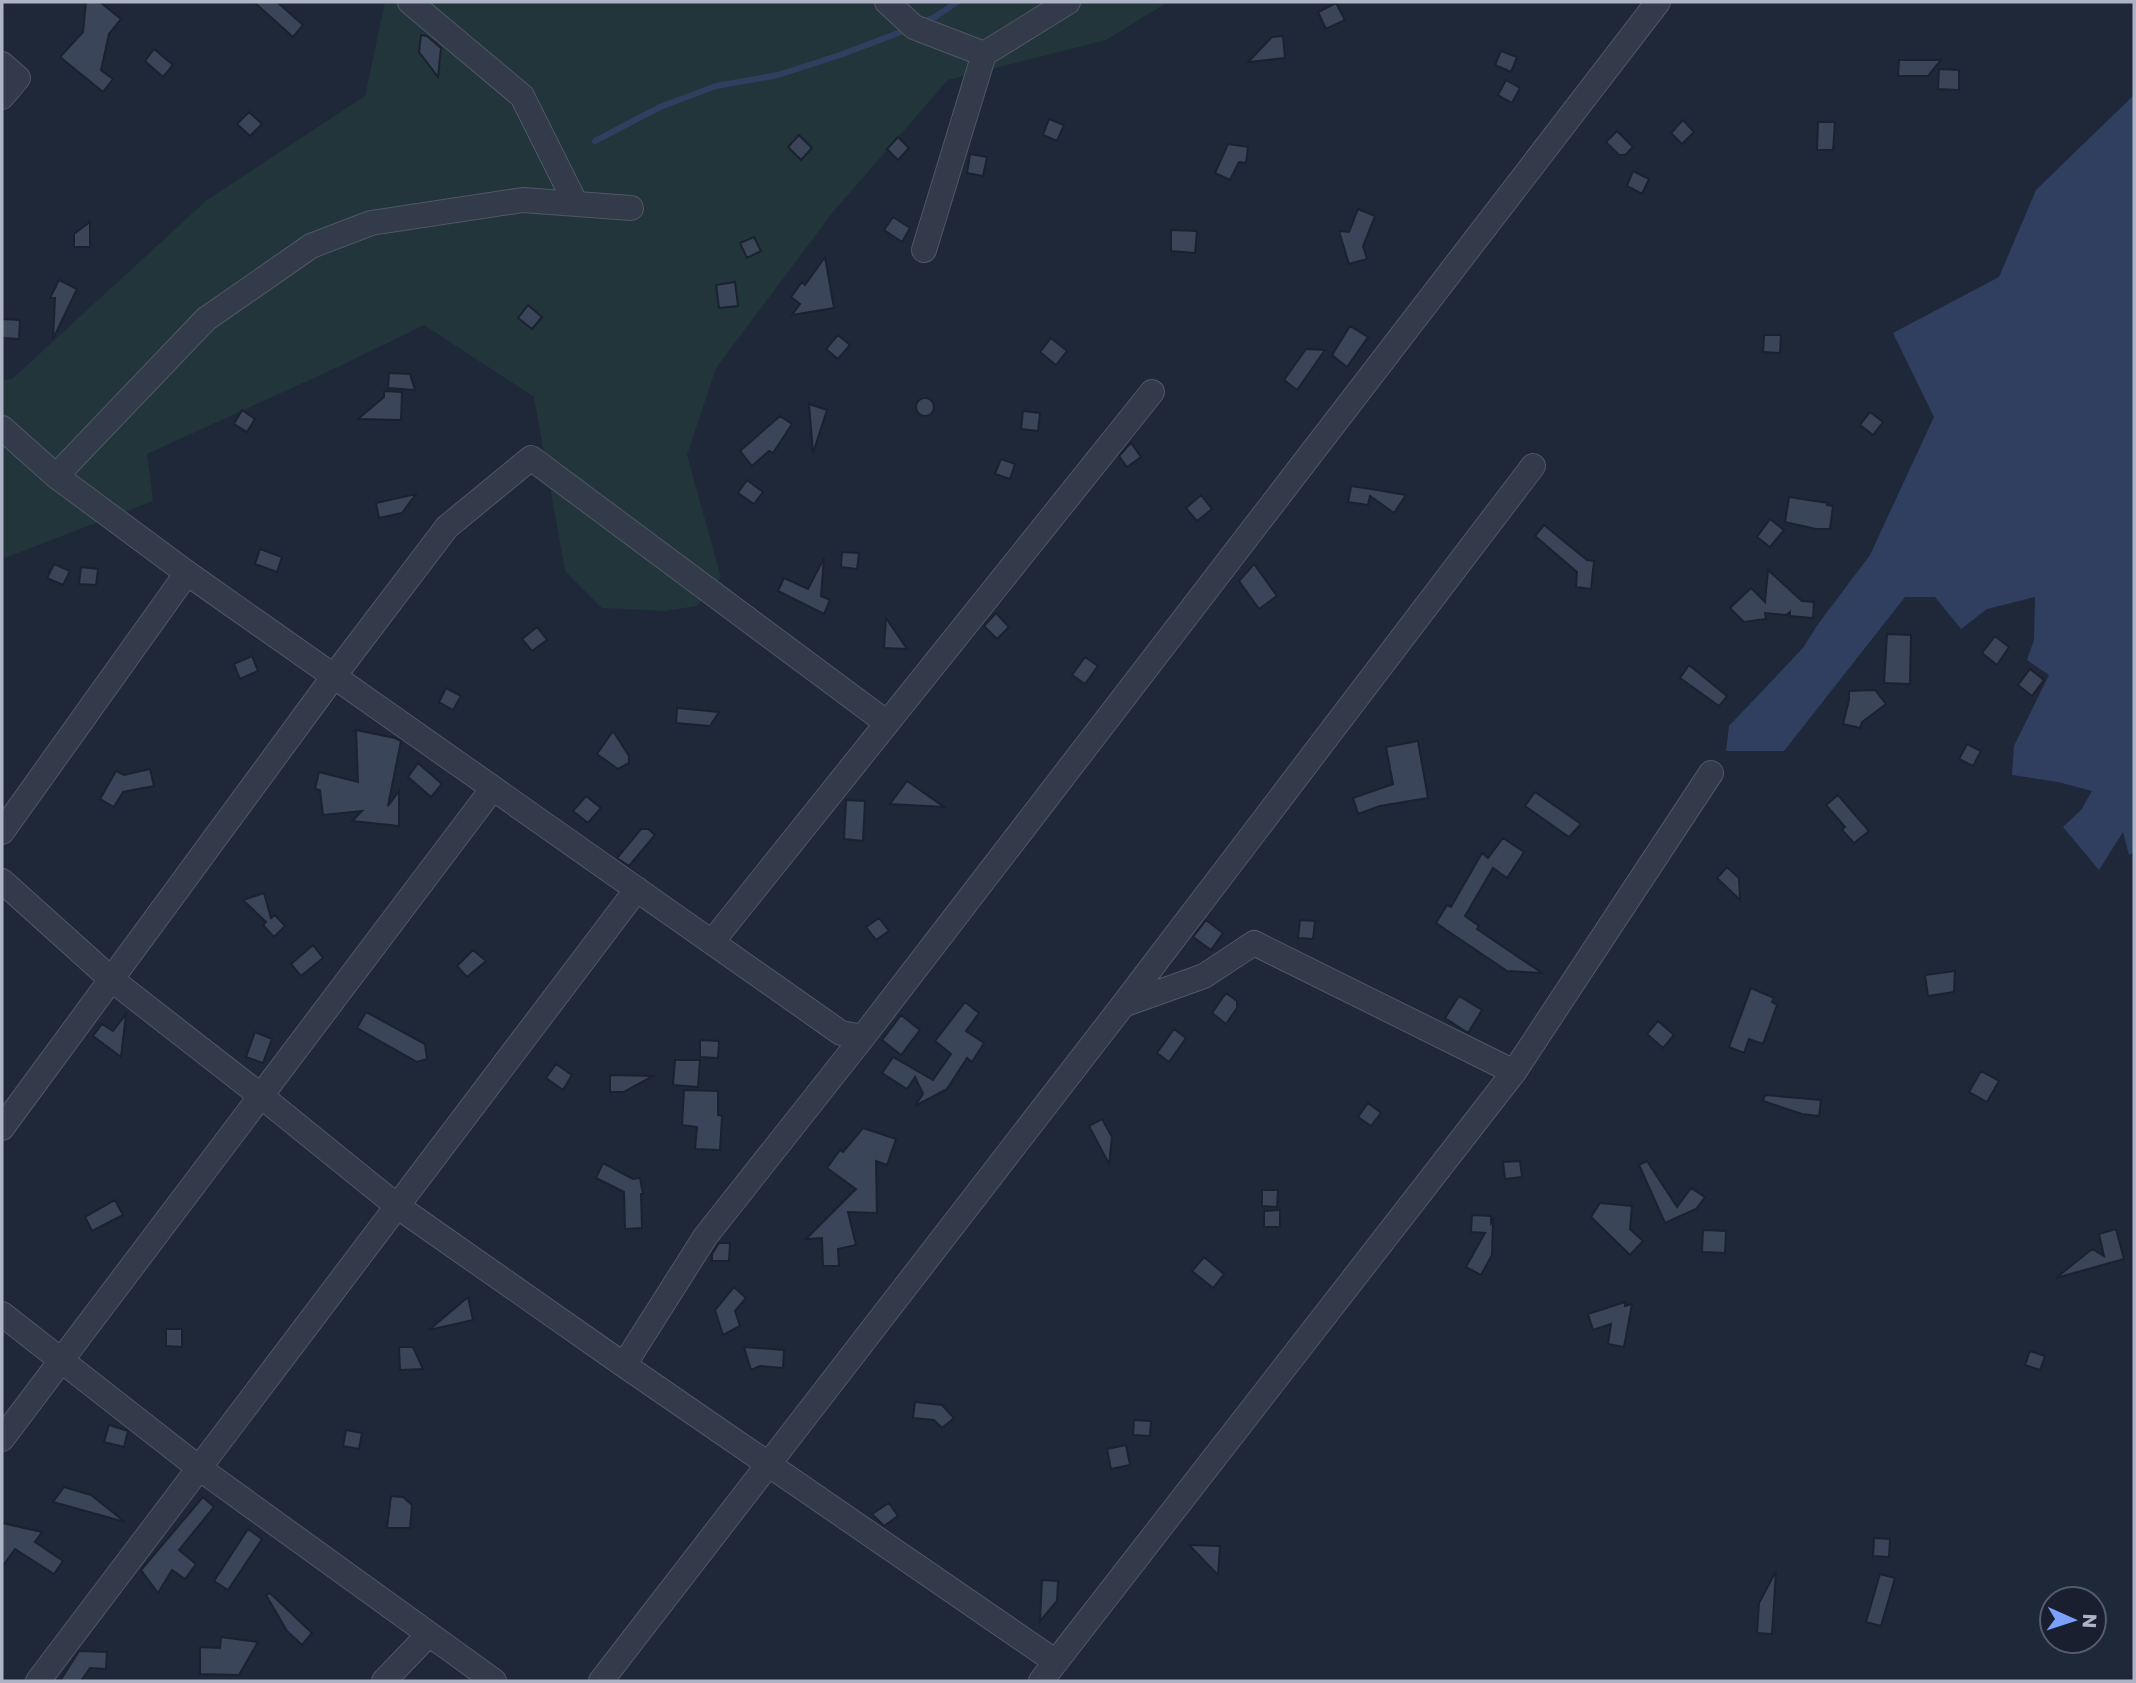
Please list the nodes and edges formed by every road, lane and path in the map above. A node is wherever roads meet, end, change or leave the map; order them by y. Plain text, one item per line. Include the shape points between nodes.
1 (410, 2) edge
2 (887, 2) edge
3 (1068, 2) edge
4 (1658, 2) edge
5 (985, 54) junction
6 (2, 64) edge
7 (2, 97) edge
8 (575, 202) junction
9 (631, 208) dead end
10 (925, 250) dead end
11 (1152, 392) dead end
12 (2, 428) edge
13 (1533, 466) dead end
14 (56, 476) junction
15 (187, 573) junction
16 (334, 676) junction
17 (887, 723) junction
18 (1712, 773) dead end
19 (493, 788) junction
20 (2, 832) edge
21 (2, 881) edge
22 (637, 890) junction
23 (712, 942) junction
24 (111, 979) junction
25 (1123, 1005) junction
26 (863, 1037) junction
27 (1514, 1072) junction
28 (261, 1096) junction
29 (2, 1128) edge
30 (397, 1206) junction
31 (2, 1314) edge
32 (61, 1361) junction
33 (624, 1366) junction
34 (2, 1439) edge
35 (769, 1465) junction
36 (200, 1468) junction
37 (429, 1634) junction
38 (1048, 1672) edge
39 (38, 1681) edge
40 (384, 1681) edge
41 (494, 1681) edge
42 (601, 1681) edge

1 - 8 street via 522,96
2 - 5 street via 914,27
3 - 5 street
4 - 26 street
5 - 10 street
6 - 7 street via 18,78
8 - 9 street
8 - 14 street via 523,200 371,223 311,246 206,319
11 - 17 street
12 - 14 street
13 - 25 street
14 - 15 street
15 - 16 street
15 - 20 street
16 - 17 street via 447,527 531,458
16 - 19 street
16 - 24 street
17 - 23 street
18 - 27 street
19 - 22 street
19 - 28 street
21 - 24 street
22 - 23 street
22 - 30 street
23 - 26 street via 841,1032
24 - 28 street
24 - 29 street
25 - 27 street via 1204,976 1254,943
25 - 35 street
26 - 33 street via 705,1237
27 - 38 street
28 - 30 street
28 - 32 street
30 - 33 street
30 - 36 street
31 - 32 street
32 - 34 street
32 - 36 street
33 - 35 street
35 - 38 street
35 - 42 street
36 - 37 street
36 - 39 street
37 - 40 street
37 - 41 street

